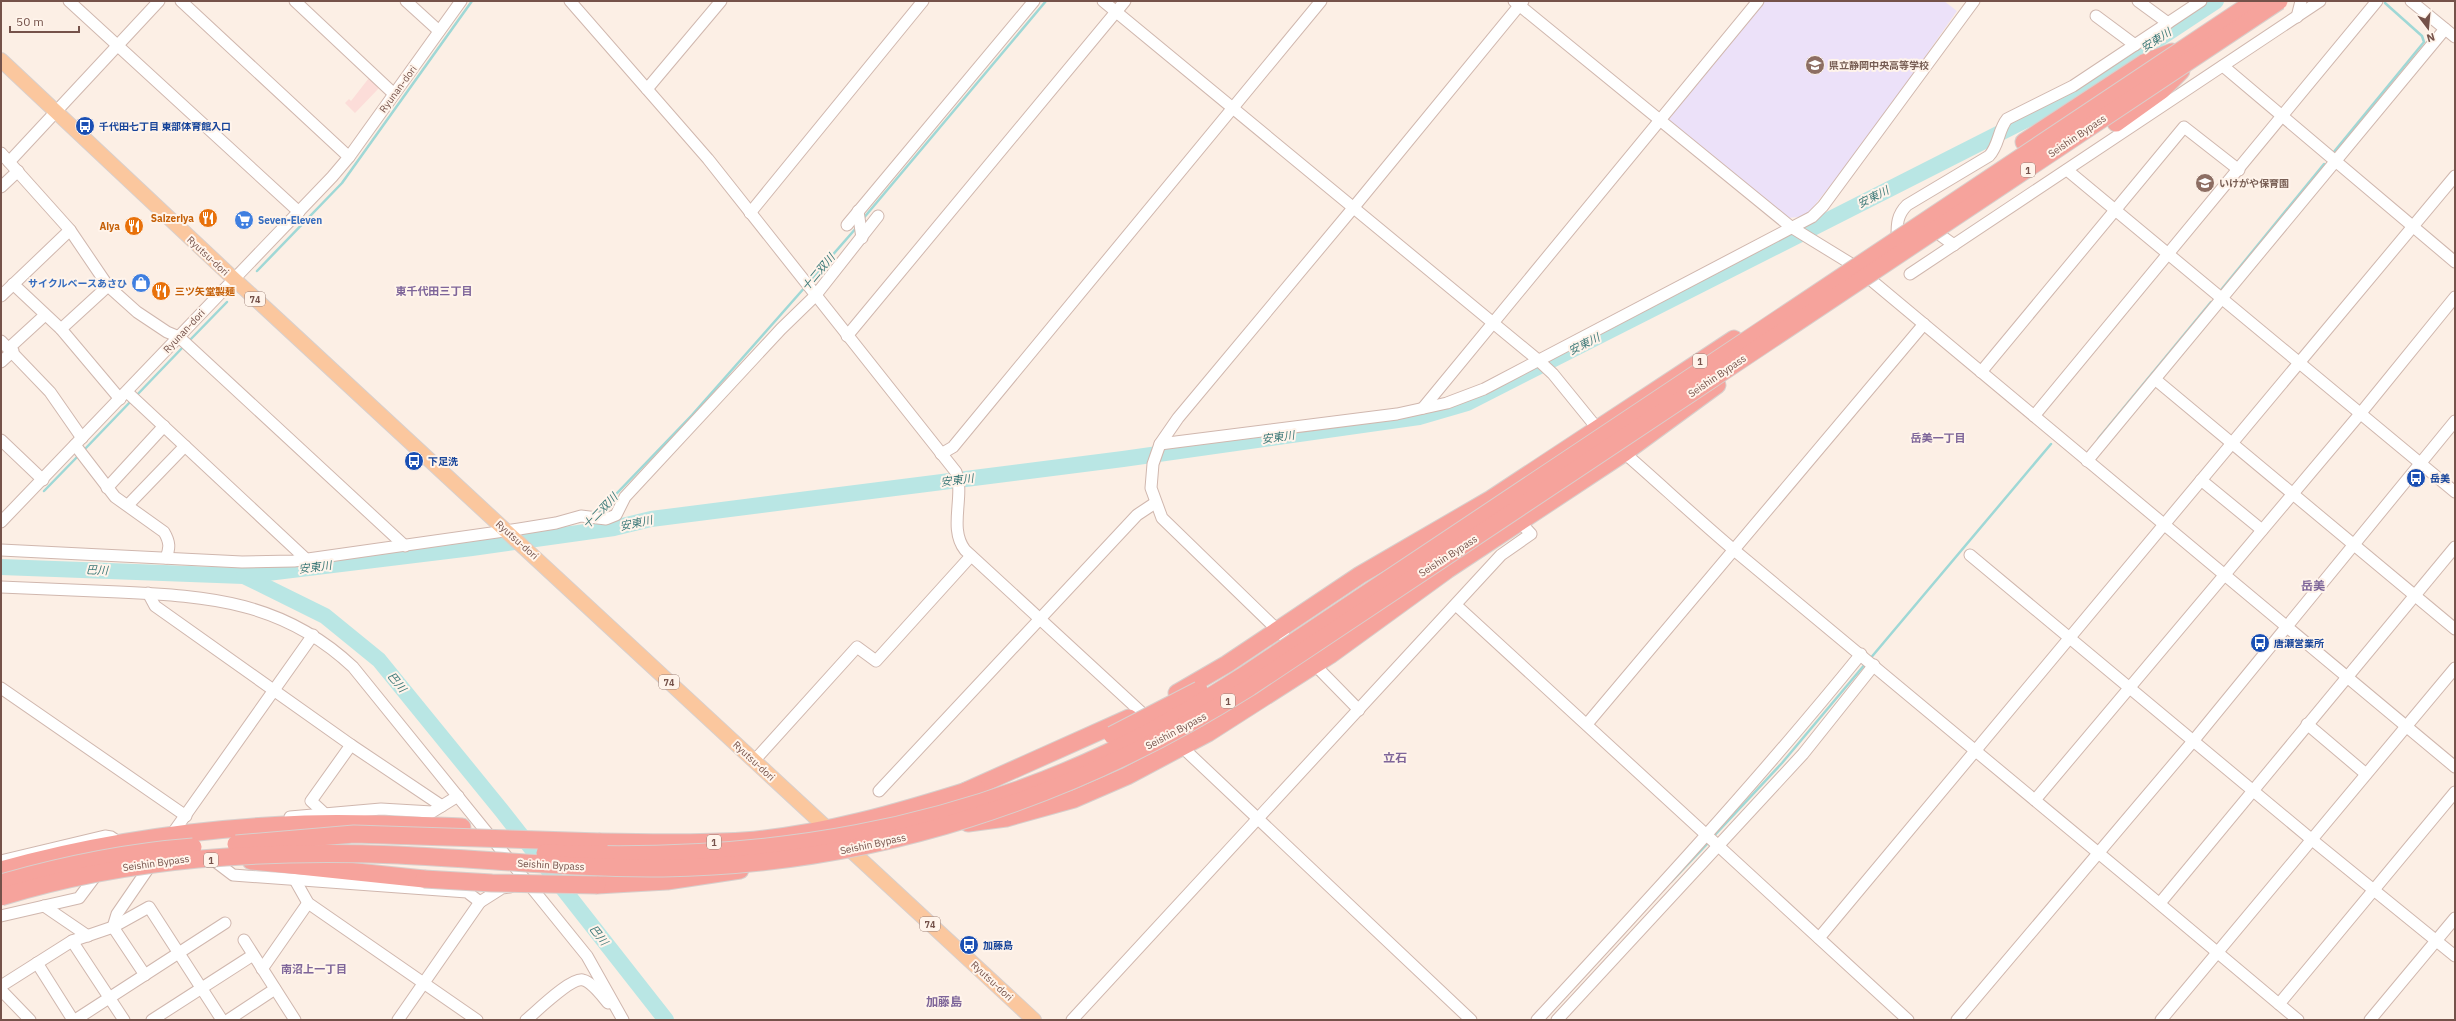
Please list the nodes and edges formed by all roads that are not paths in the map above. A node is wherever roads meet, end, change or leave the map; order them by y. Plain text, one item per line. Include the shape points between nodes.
1 (69, 1) edge
2 (159, 1) edge
3 (182, 1) edge
4 (295, 1) edge
5 (406, 1) edge
6 (461, 1) edge
7 (570, 1) edge
8 (721, 1) edge
9 (923, 1) edge
10 (1034, 1) edge
11 (1103, 1) edge
12 (1125, 1) edge
13 (1321, 1) edge
14 (1758, 1) edge
15 (1974, 1) edge
16 (2138, 1) edge
17 (2201, 1) edge
18 (2254, 1) edge
19 (2280, 1) edge
20 (2301, 1) edge
21 (2377, 1) edge
22 (2411, 1) edge
23 (1519, 2) edge
24 (2315, 2) edge
25 (2188, 5) edge
26 (1116, 12) junction
27 (2096, 16) dead end
28 (2297, 16) junction
29 (2168, 23) junction
30 (2445, 29) junction
31 (439, 31) junction
32 (2455, 37) edge
33 (2135, 44) junction
34 (118, 45) junction
35 (2181, 48) junction
36 (1, 60) edge
37 (2188, 64) junction
38 (2223, 66) junction
39 (647, 88) junction
40 (394, 94) junction
41 (1234, 107) junction
42 (55, 111) junction
43 (2283, 117) junction
44 (1661, 120) junction
45 (1, 153) edge
46 (349, 157) junction
47 (2335, 161) junction
48 (9, 162) junction
49 (2067, 170) junction
50 (2238, 170) junction
51 (18, 171) junction
52 (2455, 176) edge
53 (1, 187) edge
54 (1354, 207) junction
55 (2115, 210) junction
56 (858, 211) junction
57 (300, 212) junction
58 (750, 213) junction
59 (878, 216) dead end
60 (847, 225) dead end
61 (2412, 226) junction
62 (1791, 227) junction
63 (70, 230) junction
64 (1936, 232) junction
65 (1897, 237) junction
66 (862, 238) junction
67 (1954, 245) junction
68 (2169, 255) junction
69 (2455, 262) edge
70 (1853, 265) junction
71 (1910, 274) dead end
72 (1869, 278) junction
73 (234, 279) junction
74 (13, 284) junction
75 (108, 286) junction
76 (810, 289) junction
77 (1, 296) edge
78 (2455, 297) edge
79 (2223, 300) junction
80 (45, 315) junction
81 (1493, 323) junction
82 (1924, 324) junction
83 (61, 329) junction
84 (847, 336) junction
85 (179, 337) junction
86 (1746, 342) junction
87 (8, 347) edge
88 (1538, 360) junction
89 (1, 362) edge
90 (2299, 363) junction
91 (1981, 372) junction
92 (2156, 380) junction
93 (1692, 393) junction
94 (123, 395) junction
95 (1423, 408) junction
96 (2360, 414) junction
97 (2034, 416) junction
98 (2455, 421) edge
99 (164, 426) junction
100 (1597, 429) junction
101 (1, 440) edge
102 (79, 442) junction
103 (2231, 443) junction
104 (1160, 444) junction
105 (185, 446) junction
106 (1624, 453) junction
107 (941, 454) junction
108 (2087, 461) junction
109 (2419, 462) junction
110 (43, 480) junction
111 (2201, 480) junction
112 (1533, 484) junction
113 (107, 488) junction
114 (2455, 492) edge
115 (2292, 494) junction
116 (1155, 503) junction
117 (128, 505) junction
118 (1519, 521) junction
119 (1, 522) edge
120 (2164, 525) junction
121 (2262, 530) junction
122 (509, 533) junction
123 (2353, 544) junction
124 (405, 546) junction
125 (1462, 547) junction
126 (2455, 547) edge
127 (1732, 549) junction
128 (1, 550) edge
129 (1970, 554) dead end
130 (971, 556) junction
131 (166, 558) junction
132 (306, 559) junction
133 (2223, 576) junction
134 (1, 587) edge
135 (148, 593) junction
136 (2414, 595) junction
137 (1457, 606) junction
138 (1041, 620) junction
139 (2286, 627) junction
140 (2455, 629) edge
141 (1278, 631) junction
142 (313, 635) junction
143 (2070, 638) junction
144 (1861, 654) junction
145 (1315, 665) junction
146 (1874, 665) junction
147 (2455, 668) edge
148 (2347, 678) junction
149 (1, 688) edge
150 (2129, 688) junction
151 (274, 690) junction
152 (1359, 710) junction
153 (1141, 712) junction
154 (1587, 724) junction
155 (2308, 724) junction
156 (2406, 726) junction
157 (2194, 740) junction
158 (351, 745) junction
159 (1182, 747) junction
160 (1974, 751) junction
161 (754, 761) junction
162 (2455, 767) edge
163 (2366, 774) junction
164 (2253, 789) junction
165 (879, 791) dead end
166 (966, 792) junction
167 (2455, 792) edge
168 (458, 796) junction
169 (2035, 800) junction
170 (442, 806) junction
171 (324, 813) junction
172 (186, 816) junction
173 (1259, 818) junction
174 (966, 823) junction
175 (827, 828) junction
176 (218, 830) junction
177 (1708, 835) junction
178 (171, 836) junction
179 (2311, 839) junction
180 (120, 842) junction
181 (600, 842) junction
182 (234, 844) junction
183 (1719, 846) junction
184 (2098, 851) junction
185 (852, 852) junction
186 (271, 853) junction
187 (212, 860) junction
188 (1, 861) edge
189 (147, 868) junction
190 (1, 870) edge
191 (94, 878) junction
192 (295, 880) junction
193 (594, 881) junction
194 (1, 883) edge
195 (526, 883) junction
196 (2374, 889) junction
197 (1, 897) edge
198 (1, 901) edge
199 (480, 902) junction
200 (308, 903) junction
201 (2160, 903) junction
202 (44, 906) junction
203 (1, 916) edge
204 (2455, 918) edge
205 (225, 923) dead end
206 (113, 927) junction
207 (88, 936) junction
208 (1819, 938) junction
209 (244, 940) dead end
210 (2436, 940) junction
211 (72, 941) junction
212 (2217, 952) junction
213 (179, 953) junction
214 (253, 955) junction
215 (2455, 956) edge
216 (37, 963) junction
217 (262, 969) junction
218 (145, 975) junction
219 (424, 983) junction
220 (1, 986) edge
221 (202, 988) junction
222 (275, 989) junction
223 (1, 990) edge
224 (109, 998) junction
225 (2279, 1004) junction
226 (622, 1019) edge
227 (30, 1020) edge
228 (74, 1020) edge
229 (124, 1020) edge
230 (152, 1020) edge
231 (222, 1020) edge
232 (228, 1020) edge
233 (295, 1020) edge
234 (398, 1020) edge
235 (477, 1020) edge
236 (526, 1020) edge
237 (1034, 1020) edge
238 (1072, 1020) edge
239 (1471, 1020) edge
240 (1537, 1020) edge
241 (1557, 1020) edge
242 (1908, 1020) edge
243 (1957, 1020) edge
244 (2161, 1020) edge
245 (2298, 1020) edge
246 (2370, 1020) edge

1 - 34 street
2 - 34 street
3 - 46 street
4 - 40 street
5 - 31 street
6 - 31 street, Ryunan-dori
7 - 39 street
8 - 39 street
9 - 58 street
10 - 56 street
11 - 26 street
12 - 26 street
13 - 41 street
14 - 44 street
15 - 62 street via 1823,206 1812,217
16 - 29 street
17 - 25 street
18 - 35 highway, 1
18 - 86 highway, Seishin Bypass / 1, bridge
19 - 37 highway, 1
19 - 93 highway, Seishin Bypass / 1, bridge
20 - 28 street
21 - 43 street
22 - 30 street
23 - 44 street
23 - 54 street
24 - 28 street
25 - 29 street
26 - 41 street
26 - 84 street
27 - 33 street
28 - 38 street
29 - 33 street
30 - 32 street
30 - 47 street
31 - 40 street, Ryunan-dori
33 - 65 street via 2073,86 2007,119 1989,156 1907,205 1898,218
34 - 42 street
34 - 57 street
35 - 65 highway, 1
35 - 86 highway, 1, bridge via 2144,63 1844,263
36 - 42 main road, Ryutsu-dori / 74
37 - 64 highway, 1
37 - 93 highway, 1, bridge via 2162,90 2116,123 1896,269 1740,369
38 - 43 street
38 - 49 street
39 - 58 street
40 - 46 street, Ryunan-dori
41 - 54 street
41 - 107 street via 953,447
42 - 48 street
42 - 73 main road, Ryutsu-dori / 74
43 - 47 street
43 - 50 street
44 - 62 street
44 - 81 street
45 - 48 street
46 - 57 street, Ryunan-dori
47 - 61 street
47 - 79 street
48 - 51 street
49 - 55 street
49 - 67 street
50 - 55 street via 2184,127
50 - 68 street
51 - 53 street
51 - 63 street
52 - 61 street
54 - 81 street
54 - 104 street via 1178,418
55 - 68 street
55 - 91 street
56 - 60 street
56 - 66 street
57 - 73 street, Ryunan-dori
58 - 76 street
59 - 66 street
61 - 69 street
61 - 90 street
62 - 70 street
62 - 88 street
63 - 74 street
63 - 75 street
64 - 67 street
64 - 72 highway, 1
65 - 70 highway, 1
66 - 76 street
67 - 71 street
68 - 79 street
68 - 97 street
70 - 72 street
70 - 100 highway, 1 via 1688,368
72 - 82 street
72 - 106 highway, 1 via 1799,324
73 - 85 street, Ryunan-dori
73 - 122 main road, Ryutsu-dori / 74
74 - 77 street
74 - 80 street
75 - 83 street
75 - 85 street via 137,312
76 - 84 street
76 - 122 street via 781,329 625,497 616,516 606,519 581,516
78 - 96 street
79 - 90 street
79 - 92 street
80 - 83 street
80 - 87 street
81 - 88 street
81 - 95 street
82 - 91 street
82 - 127 street
83 - 94 street
84 - 107 street
85 - 94 street, Ryunan-dori
85 - 124 street
86 - 112 highway, Seishin Bypass / 1, bridge
87 - 89 street
87 - 102 street via 50,392
88 - 95 street via 1484,389 1447,403
88 - 100 street
90 - 96 street
90 - 103 street
91 - 97 street
92 - 103 street
92 - 108 street
93 - 125 highway, Seishin Bypass / 1, bridge
94 - 99 street
94 - 102 street, Ryunan-dori
95 - 104 street via 1397,414
96 - 109 street
96 - 115 street
97 - 108 street
98 - 109 street
99 - 105 street
99 - 113 street
100 - 106 street
100 - 141 highway, 1 via 1491,499 1360,575
101 - 110 street
102 - 110 street, Ryunan-dori
102 - 113 street
103 - 111 street
103 - 115 street
104 - 116 street via 1153,464 1151,488
105 - 117 street
105 - 132 street
106 - 118 highway, 1
106 - 127 street
107 - 130 street via 956,472 960,494 957,535 961,545
108 - 120 street
109 - 114 street
109 - 123 street
110 - 119 street, Ryunan-dori
111 - 120 street
111 - 121 street
112 - 166 highway, 1, bridge via 1493,503 1188,697 1112,735 1028,770
112 - 182 highway, Seishin Bypass / 1, bridge via 1243,676 1158,727 1061,773 961,808 829,840 780,847 679,855 580,855 342,843
113 - 117 street
115 - 121 street
115 - 123 street
116 - 138 street via 1137,515
116 - 141 street via 1162,518 1176,534
117 - 131 street via 164,532 170,548
118 - 137 street via 1531,534 1501,556
118 - 145 highway, 1 via 1446,570
120 - 133 street
120 - 143 street
121 - 133 street
122 - 124 street
122 - 161 main road, Ryutsu-dori / 74
123 - 136 street
123 - 139 street
124 - 132 street
125 - 174 highway, 1, bridge via 1368,622 1204,726 1163,747 1041,800
125 - 186 highway, Seishin Bypass / 1, bridge via 1250,687 1156,742 1036,796 947,826 883,843 764,862 662,868 571,866 399,855
126 - 136 street
127 - 144 street
127 - 154 street
128 - 131 street
129 - 143 street
130 - 138 street
130 - 161 street via 876,661 857,647
131 - 132 street via 242,562
133 - 139 street
133 - 150 street
134 - 135 street
135 - 142 street via 204,597 236,604 269,614
135 - 151 street via 155,606
136 - 140 street
136 - 148 street
137 - 152 street
137 - 154 street
138 - 153 street
138 - 165 street
139 - 148 street
139 - 157 street
141 - 145 street
141 - 153 highway, 1 via 1192,685
142 - 151 street
142 - 168 street via 331,646 353,667
143 - 150 street
143 - 160 street
144 - 146 street
144 - 177 street via 1787,746
145 - 152 street
145 - 159 highway, 1 via 1254,705
146 - 160 street
146 - 183 street via 1803,754
147 - 156 street
148 - 155 street
148 - 156 street
149 - 172 street
150 - 157 street
150 - 169 street
151 - 158 street
151 - 172 street
152 - 173 street
153 - 166 highway, 1
154 - 177 street
155 - 163 street
155 - 164 street
156 - 162 street
156 - 163 street
157 - 164 street
157 - 184 street
158 - 170 street
158 - 171 street via 311,801
159 - 173 street
159 - 174 highway, 1 via 1127,776 1074,799 1006,818
160 - 169 street
160 - 208 street
161 - 175 main road, Ryutsu-dori / 74
163 - 179 street
164 - 179 street
164 - 201 street
166 - 175 highway, 1
167 - 196 street
168 - 170 street
168 - 195 street
169 - 184 street
170 - 171 street via 432,812 381,809
171 - 176 street via 246,819
172 - 178 street
173 - 238 street
173 - 239 street
174 - 185 highway, 1
175 - 181 highway, 1 via 743,841
175 - 185 main road, Ryutsu-dori / 74
176 - 178 highway, 1
176 - 181 highway, 1, bridge via 345,824 462,827
177 - 183 street
177 - 240 street
178 - 180 highway, 1
178 - 189 street
179 - 196 street
179 - 212 street
180 - 188 street via 104,836
180 - 190 highway, 1 via 73,851
181 - 182 highway, bridge via 354,834
182 - 194 highway, Seishin Bypass / 1, bridge via 156,850 91,860
183 - 208 street
183 - 241 street
184 - 201 street
184 - 243 street
185 - 193 highway, 1 via 667,881
185 - 237 main road, Ryutsu-dori / 74
186 - 193 highway, 1, bridge
186 - 197 highway, Seishin Bypass / 1, bridge via 187,858 132,866 81,875
187 - 189 highway, 1
187 - 192 street via 233,875
187 - 193 highway, 1, bridge via 265,862 424,879 492,883
189 - 191 highway, 1
189 - 206 street via 117,914
191 - 198 highway, 1
191 - 202 street via 79,898
192 - 199 street via 467,892
192 - 200 street
195 - 199 street via 502,888
195 - 226 street via 587,956
196 - 210 street
196 - 225 street
199 - 219 street
200 - 217 street
200 - 219 street
201 - 212 street
202 - 203 street
202 - 207 street
204 - 210 street
205 - 213 street
206 - 207 street
206 - 213 street via 149,907
206 - 218 street
207 - 211 street
208 - 242 street
209 - 214 street
210 - 215 street
210 - 246 street
211 - 216 street
211 - 224 street
212 - 225 street
212 - 244 street
213 - 218 street
213 - 221 street
214 - 217 street
214 - 221 street
216 - 220 street
216 - 228 street
217 - 222 street
218 - 224 street
219 - 234 street
219 - 235 street
221 - 230 street
221 - 231 street
222 - 232 street
222 - 233 street
223 - 227 street
224 - 228 street
224 - 229 street
225 - 245 street
226 - 236 street via 590,984 583,980 570,984

